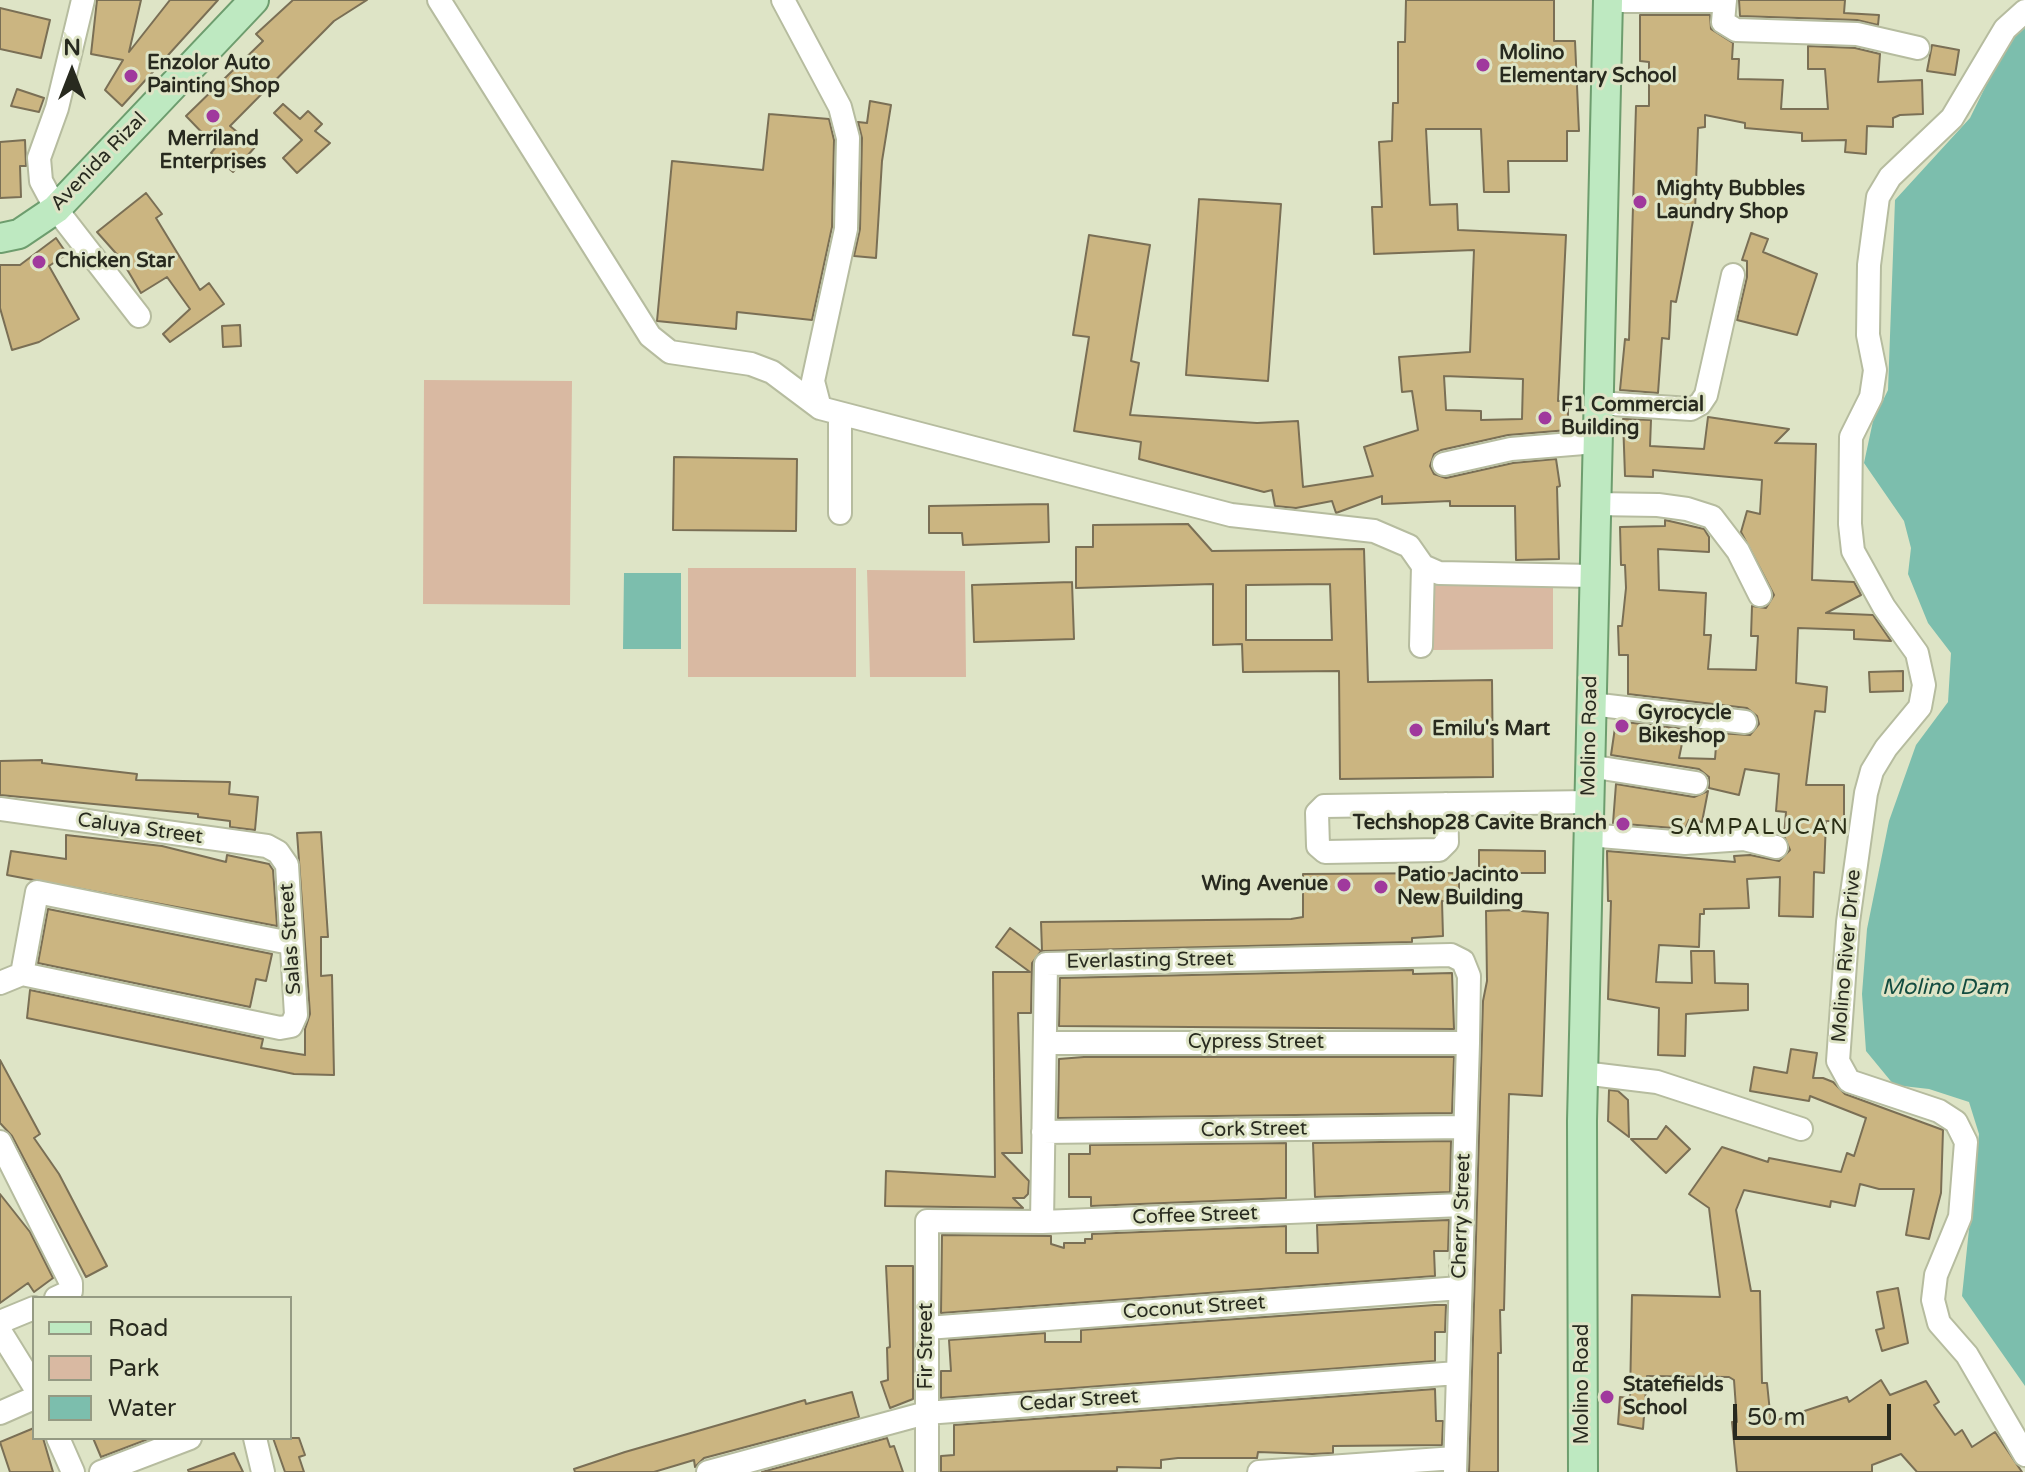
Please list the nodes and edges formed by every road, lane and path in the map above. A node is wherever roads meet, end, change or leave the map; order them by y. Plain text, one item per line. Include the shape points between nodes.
1 (83, 0) edge
2 (254, 0) edge
3 (439, 0) edge
4 (783, 0) edge
5 (1608, 0) edge
6 (1725, 1) edge
7 (2025, 11) edge
8 (1918, 48) dead end
9 (56, 209) junction
10 (0, 238) edge
11 (1733, 275) dead end
12 (139, 316) dead end
13 (1597, 403) junction
14 (830, 412) junction
15 (1596, 442) junction
16 (1444, 464) dead end
17 (1595, 504) junction
18 (840, 513) dead end
19 (1423, 566) junction
20 (1593, 576) junction
21 (1760, 595) dead end
22 (1421, 646) dead end
23 (1591, 704) junction
24 (1745, 722) dead end
25 (1589, 766) junction
26 (1696, 783) dead end
27 (1589, 802) junction
28 (1446, 804) junction
29 (0, 809) edge
30 (1588, 835) junction
31 (1776, 847) dead end
32 (278, 852) joint
33 (290, 943) junction
34 (1463, 961) joint
35 (22, 974) junction
36 (0, 983) edge
37 (1045, 1043) junction
38 (1468, 1043) junction
39 (1583, 1073) junction
40 (1465, 1127) junction
41 (1801, 1129) dead end
42 (1043, 1132) junction
43 (0, 1142) edge
44 (7, 1174) edge
45 (1462, 1205) junction
46 (927, 1221) joint
47 (1042, 1222) junction
48 (1460, 1288) junction
49 (60, 1296) edge
50 (32, 1309) edge
51 (0, 1322) edge
52 (927, 1328) junction
53 (0, 1331) edge
54 (1457, 1373) junction
55 (32, 1383) edge
56 (32, 1399) edge
57 (0, 1413) edge
58 (926, 1413) junction
59 (59, 1440) edge
60 (185, 1440) edge
61 (255, 1440) edge
62 (2025, 1455) edge
63 (1455, 1465) edge
64 (73, 1472) edge
65 (101, 1472) edge
66 (263, 1472) edge
67 (708, 1472) edge
68 (927, 1472) edge
69 (1259, 1472) edge
70 (1583, 1472) edge

1 - 9 street via 39,158 41,181
2 - 9 main road, Avenida Rizal
3 - 14 street via 650,336 670,352 772,372
4 - 14 street via 840,107 848,138 846,229 813,381
5 - 6 street
5 - 13 main road, Molino Road
6 - 8 street via 1723,22 1736,30 1857,34
7 - 62 street, Molino River Drive via 2005,29 1952,118 1890,177 1878,197 1869,265 1868,335 1875,370 1871,397 1851,437 1850,524 1853,551 1917,653 1924,685 1920,707 1886,748 1866,793 1848,922 1838,1061 1849,1081 1939,1111 1956,1122 1966,1142 1960,1217 1936,1275 1933,1300 1939,1323 1967,1355
9 - 10 main road, Avenida Rizal via 19,234
9 - 12 street
11 - 13 street via 1700,404 1691,409
13 - 15 main road, Molino Road
14 - 18 street
14 - 19 street via 1231,515 1374,531 1409,546
15 - 16 street via 1511,449
15 - 17 main road, Molino Road
17 - 20 main road, Molino Road
17 - 21 street via 1658,505 1712,517 1741,556
19 - 20 street via 1439,573
19 - 22 street
20 - 23 main road, Molino Road
23 - 24 street
23 - 25 main road, Molino Road
25 - 26 street
25 - 27 main road, Molino Road
27 - 28 street
27 - 30 main road, Molino Road
28 - 28 street via 1324,806 1317,813 1318,846 1325,852 1439,850 1447,842
29 - 32 street, Caluya Street via 267,846
30 - 31 street via 1685,843 1744,839
30 - 39 main road, Molino Road
32 - 33 street, Salas Street via 287,865
33 - 35 street via 37,892
33 - 35 street, Salas Street via 296,1015 291,1026 280,1028
34 - 37 street, Everlasting Street via 1451,955 1046,964
34 - 38 street, Cherry Street via 1469,976
35 - 36 street
37 - 38 street, Cypress Street
37 - 42 street, Everlasting Street
38 - 40 street, Cherry Street
39 - 41 street via 1657,1082
39 - 70 main road, Molino Road
40 - 42 street, Cork Street
40 - 45 street, Cherry Street
42 - 47 street, Everlasting Street
43 - 44 street
44 - 49 street via 71,1283 71,1291
45 - 47 street, Coffee Street
45 - 48 street, Cherry Street
46 - 47 street, Coffee Street
46 - 52 street, Fir Street
48 - 52 street, Coconut Street
48 - 54 street, Cherry Street
50 - 51 street
52 - 58 street, Fir Street
53 - 55 street
54 - 58 street, Cedar Street
54 - 63 street, Cherry Street
56 - 57 street
58 - 67 street, Cedar Street
58 - 68 street, Fir Street
59 - 64 street
60 - 65 street
61 - 66 street
63 - 69 street

